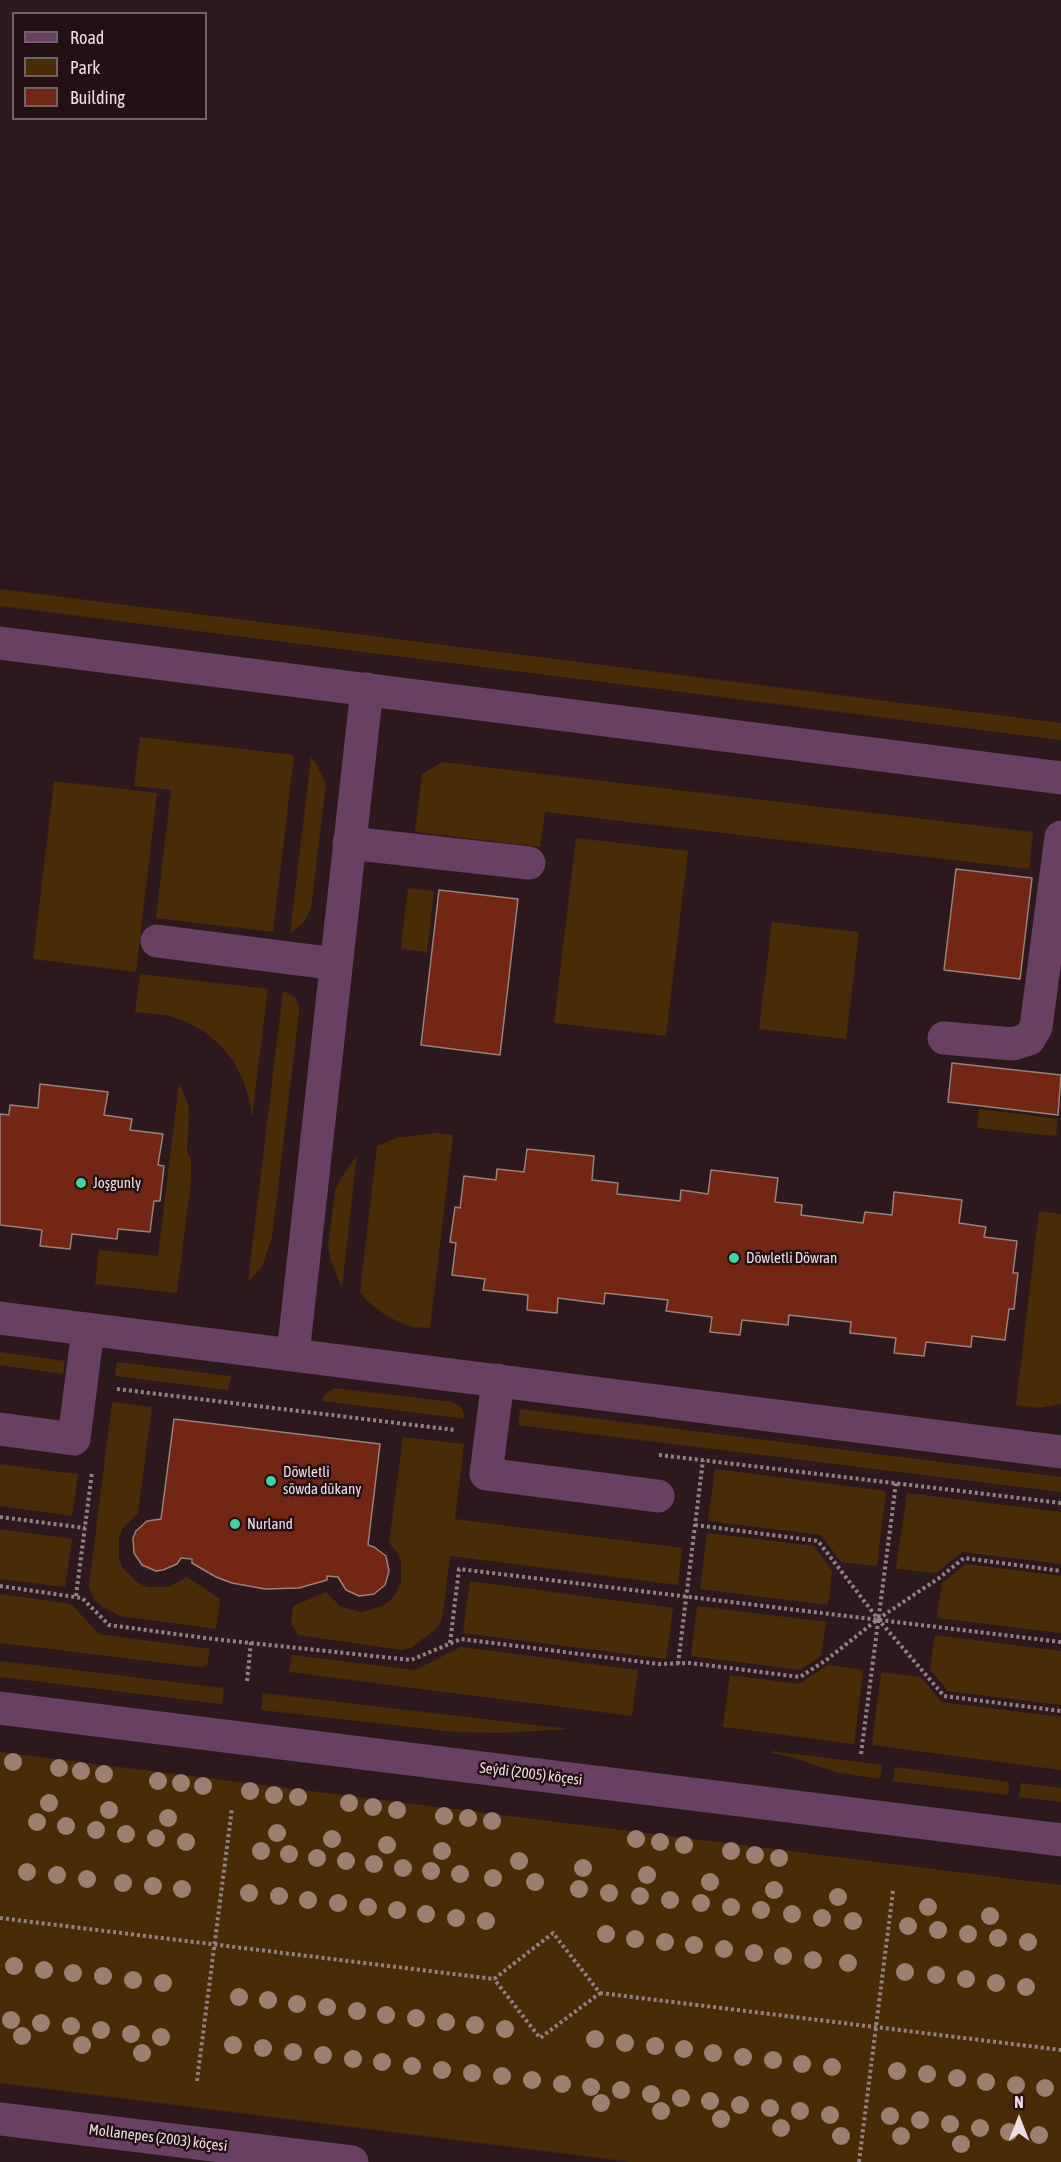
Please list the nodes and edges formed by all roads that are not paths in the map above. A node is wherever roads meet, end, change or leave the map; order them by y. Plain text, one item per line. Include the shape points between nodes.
1 (0, 643) edge
2 (367, 689) junction
3 (1061, 778) edge
4 (1061, 837) edge
5 (349, 843) junction
6 (529, 863) dead end
7 (157, 941) dead end
8 (336, 963) junction
9 (944, 1038) dead end
10 (0, 1318) edge
11 (88, 1329) junction
12 (293, 1354) junction
13 (498, 1380) junction
14 (0, 1429) edge
15 (1061, 1452) edge
16 (658, 1496) dead end
17 (0, 1708) edge
18 (1061, 1840) edge
19 (0, 2119) edge
20 (352, 2162) edge

1 - 2 street
2 - 3 street
2 - 5 street
4 - 9 street via 1036,1027 1029,1039 1013,1044
5 - 6 street
5 - 8 street
7 - 8 street
8 - 12 street
10 - 11 street
11 - 12 street
11 - 14 street via 74,1439
12 - 13 street
13 - 15 street
13 - 16 street via 486,1474
17 - 18 street, Seýdi (2005) köçesi
19 - 20 street, Mollanepes (2003) köçesi

